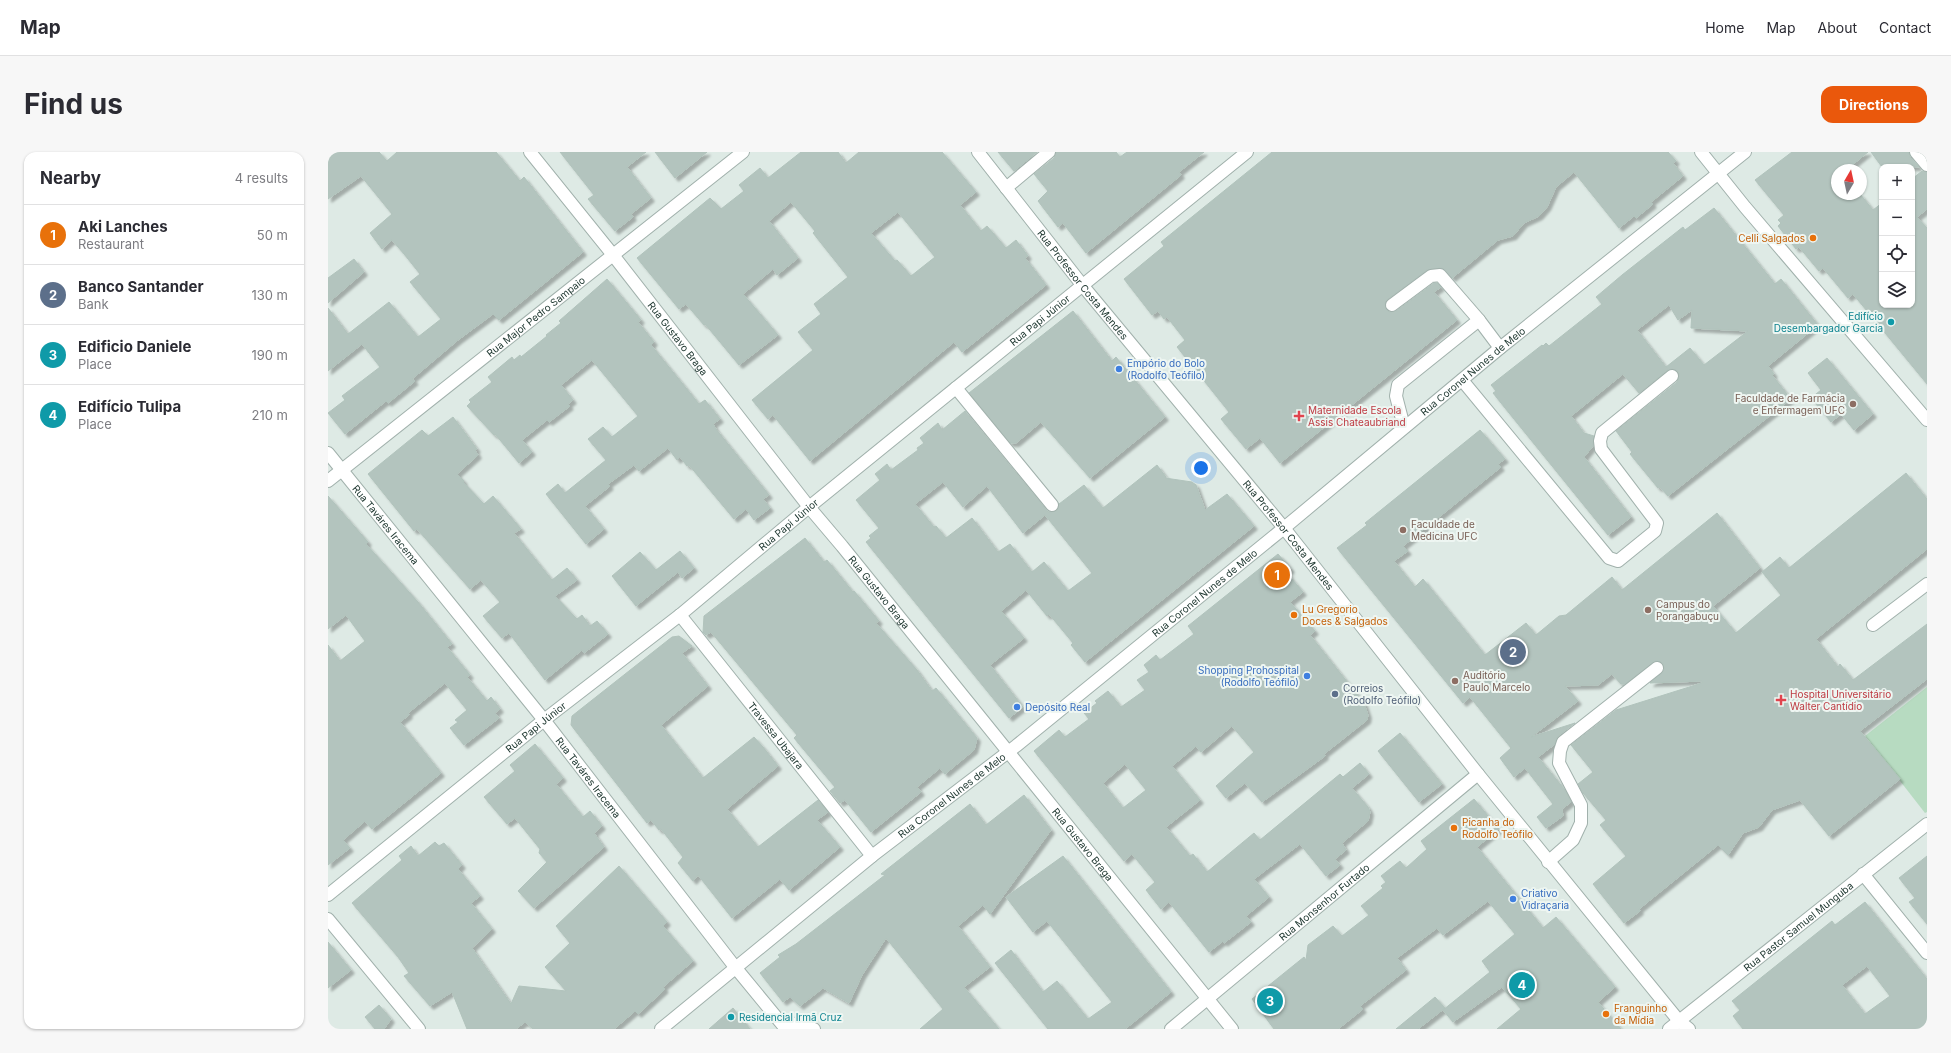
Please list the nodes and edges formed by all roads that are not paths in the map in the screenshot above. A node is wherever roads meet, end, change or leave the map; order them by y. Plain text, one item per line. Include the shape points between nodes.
1 (530, 152) edge
2 (978, 152) edge
3 (1049, 152) edge
4 (1247, 152) edge
5 (1701, 152) edge
6 (1745, 152) edge
7 (1916, 152) edge
8 (738, 153) edge
9 (1927, 165) edge
10 (1718, 174) junction
11 (1006, 188) junction
12 (613, 255) junction
13 (1083, 286) junction
14 (1392, 305) dead end
15 (1479, 320) junction
16 (1500, 348) junction
17 (1672, 376) dead end
18 (1462, 380) junction
19 (956, 388) junction
20 (1927, 420) edge
21 (1404, 427) junction
22 (328, 453) edge
23 (342, 469) junction
24 (328, 481) edge
25 (1052, 505) dead end
26 (809, 507) junction
27 (1284, 528) junction
28 (1927, 584) edge
29 (680, 615) junction
30 (1874, 625) dead end
31 (1657, 668) dead end
32 (544, 720) junction
33 (1008, 752) junction
34 (1478, 774) junction
35 (1927, 824) edge
36 (872, 856) junction
37 (1548, 862) junction
38 (1863, 874) junction
39 (328, 895) edge
40 (328, 919) edge
41 (1927, 953) edge
42 (735, 967) junction
43 (1207, 999) junction
44 (1679, 1021) junction
45 (782, 1025) edge
46 (418, 1029) edge
47 (661, 1029) edge
48 (814, 1029) edge
49 (1171, 1029) edge
50 (1232, 1029) edge
51 (1669, 1029) edge
52 (1689, 1029) edge

1 - 12 street, Rua Gustavo Braga
2 - 11 street, Rua Professor Costa Mendes
3 - 11 street
4 - 13 street, Rua Papi Júnior
5 - 10 street
6 - 10 street, Rua Coronel Nunes de Melo
7 - 9 street
8 - 12 street, Rua Major Pedro Sampaio
10 - 16 street, Rua Coronel Nunes de Melo
10 - 20 street
11 - 13 street, Rua Professor Costa Mendes
12 - 23 street, Rua Major Pedro Sampaio
12 - 26 street, Rua Gustavo Braga
13 - 19 street, Rua Papi Júnior
13 - 27 street, Rua Professor Costa Mendes
14 - 15 street via 1431,276 1437,275 1442,277
15 - 16 street
15 - 21 street via 1398,385 1396,396
16 - 18 street, Rua Coronel Nunes de Melo
17 - 18 street via 1600,437 1601,450 1657,523 1655,531 1618,561 1609,558
18 - 21 street, Rua Coronel Nunes de Melo
19 - 25 street
19 - 26 street, Rua Papi Júnior
21 - 27 street, Rua Coronel Nunes de Melo
22 - 23 street, Rua Taváres Iracema
23 - 24 street, Rua Major Pedro Sampaio
23 - 32 street, Rua Taváres Iracema
26 - 29 street, Rua Papi Júnior
26 - 33 street, Rua Gustavo Braga
27 - 33 street, Rua Coronel Nunes de Melo
27 - 34 street, Rua Professor Costa Mendes
28 - 30 street
29 - 32 street, Rua Papi Júnior
29 - 36 street, Travessa Ubajara
31 - 37 street via 1563,742 1559,763 1581,805 1581,823 1573,840
32 - 39 street, Rua Papi Júnior
32 - 42 street, Rua Taváres Iracema
33 - 36 street, Rua Coronel Nunes de Melo
33 - 43 street, Rua Gustavo Braga
34 - 37 street, Rua Professor Costa Mendes
34 - 43 street, Rua Monsenhor Furtado
35 - 38 street, Rua Pastor Samuel Munguba
36 - 42 street, Rua Coronel Nunes de Melo
37 - 44 street, Rua Professor Costa Mendes
38 - 41 street
38 - 44 street, Rua Pastor Samuel Munguba
40 - 46 street
42 - 45 street, Rua Taváres Iracema
42 - 47 street, Rua Coronel Nunes de Melo
43 - 49 street, Rua Monsenhor Furtado
43 - 50 street, Rua Gustavo Braga
44 - 51 street, Rua Pastor Samuel Munguba
44 - 52 street, Rua Professor Costa Mendes
45 - 48 street

